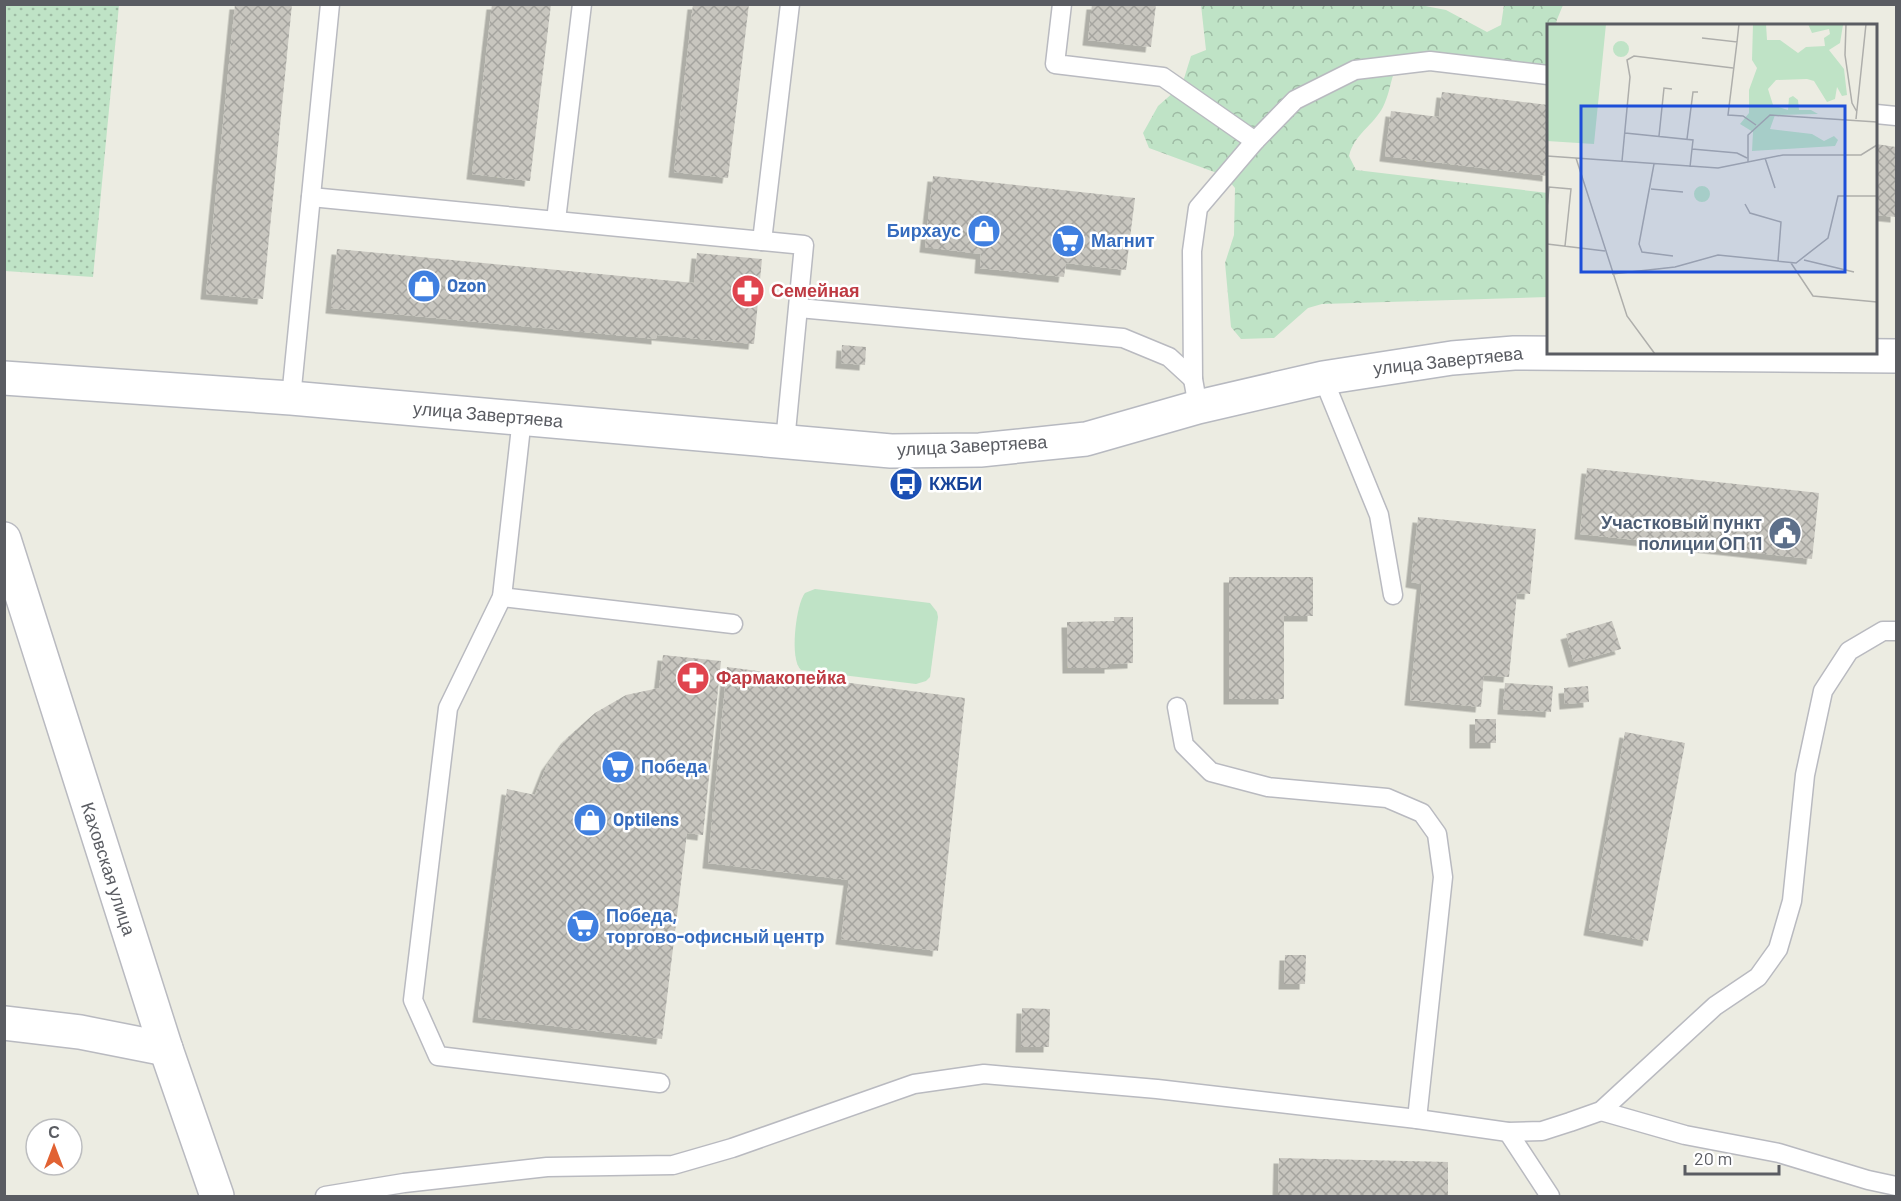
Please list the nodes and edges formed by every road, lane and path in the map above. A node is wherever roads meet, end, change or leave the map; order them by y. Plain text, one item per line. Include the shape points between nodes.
1 (330, 4) edge
2 (582, 4) edge
3 (790, 4) edge
4 (1062, 4) edge
5 (1547, 75) edge
6 (1877, 114) edge
7 (1896, 116) edge
8 (1255, 141) junction
9 (311, 197) junction
10 (556, 220) junction
11 (762, 241) junction
12 (799, 308) junction
13 (1547, 353) edge
14 (1641, 354) edge
15 (1896, 356) edge
16 (4, 378) edge
17 (1323, 378) junction
18 (1196, 393) junction
19 (291, 398) junction
20 (522, 418) junction
21 (785, 442) junction
22 (4, 539) edge
23 (1393, 595) dead end
24 (502, 597) junction
25 (733, 624) dead end
26 (1896, 631) edge
27 (1177, 707) dead end
28 (4, 1023) edge
29 (166, 1049) junction
30 (660, 1083) dead end
31 (1601, 1111) junction
32 (1417, 1119) junction
33 (1508, 1132) junction
34 (1896, 1186) edge
35 (217, 1197) edge
36 (325, 1197) edge
37 (1550, 1197) edge

1 - 9 lane
2 - 10 lane
3 - 11 lane
4 - 8 lane via 1055,64 1163,76
5 - 8 lane via 1430,61 1355,70 1295,100
6 - 7 lane
8 - 18 lane via 1198,208 1192,251
9 - 10 lane
9 - 19 lane
10 - 11 lane
11 - 12 lane via 804,245
12 - 18 lane via 1123,338 1169,357
12 - 21 lane
13 - 17 main road, улица Завертяева via 1442,359
14 - 15 main road, улица Завертяева
16 - 19 main road, улица Завертяева
17 - 18 main road, улица Завертяева
17 - 23 lane via 1379,515
18 - 21 main road, улица Завертяева via 1086,439 980,450 891,451
19 - 20 main road, улица Завертяева
20 - 21 main road, улица Завертяева
20 - 24 lane
22 - 29 main road, Каховская улица
24 - 25 lane
24 - 30 lane via 448,708 413,999 438,1056
26 - 31 lane via 1883,631 1849,651 1823,692 1805,775 1792,901 1778,949 1758,977 1715,1006
27 - 32 lane via 1184,745 1211,772 1268,787 1387,798 1422,813 1437,834 1443,877
28 - 29 main road via 80,1032
29 - 35 main road, Каховская улица
31 - 33 lane via 1542,1131
31 - 34 lane via 1684,1135 1779,1153
32 - 33 lane
32 - 36 lane via 984,1074 914,1084 673,1165 547,1167 404,1183
33 - 37 lane

